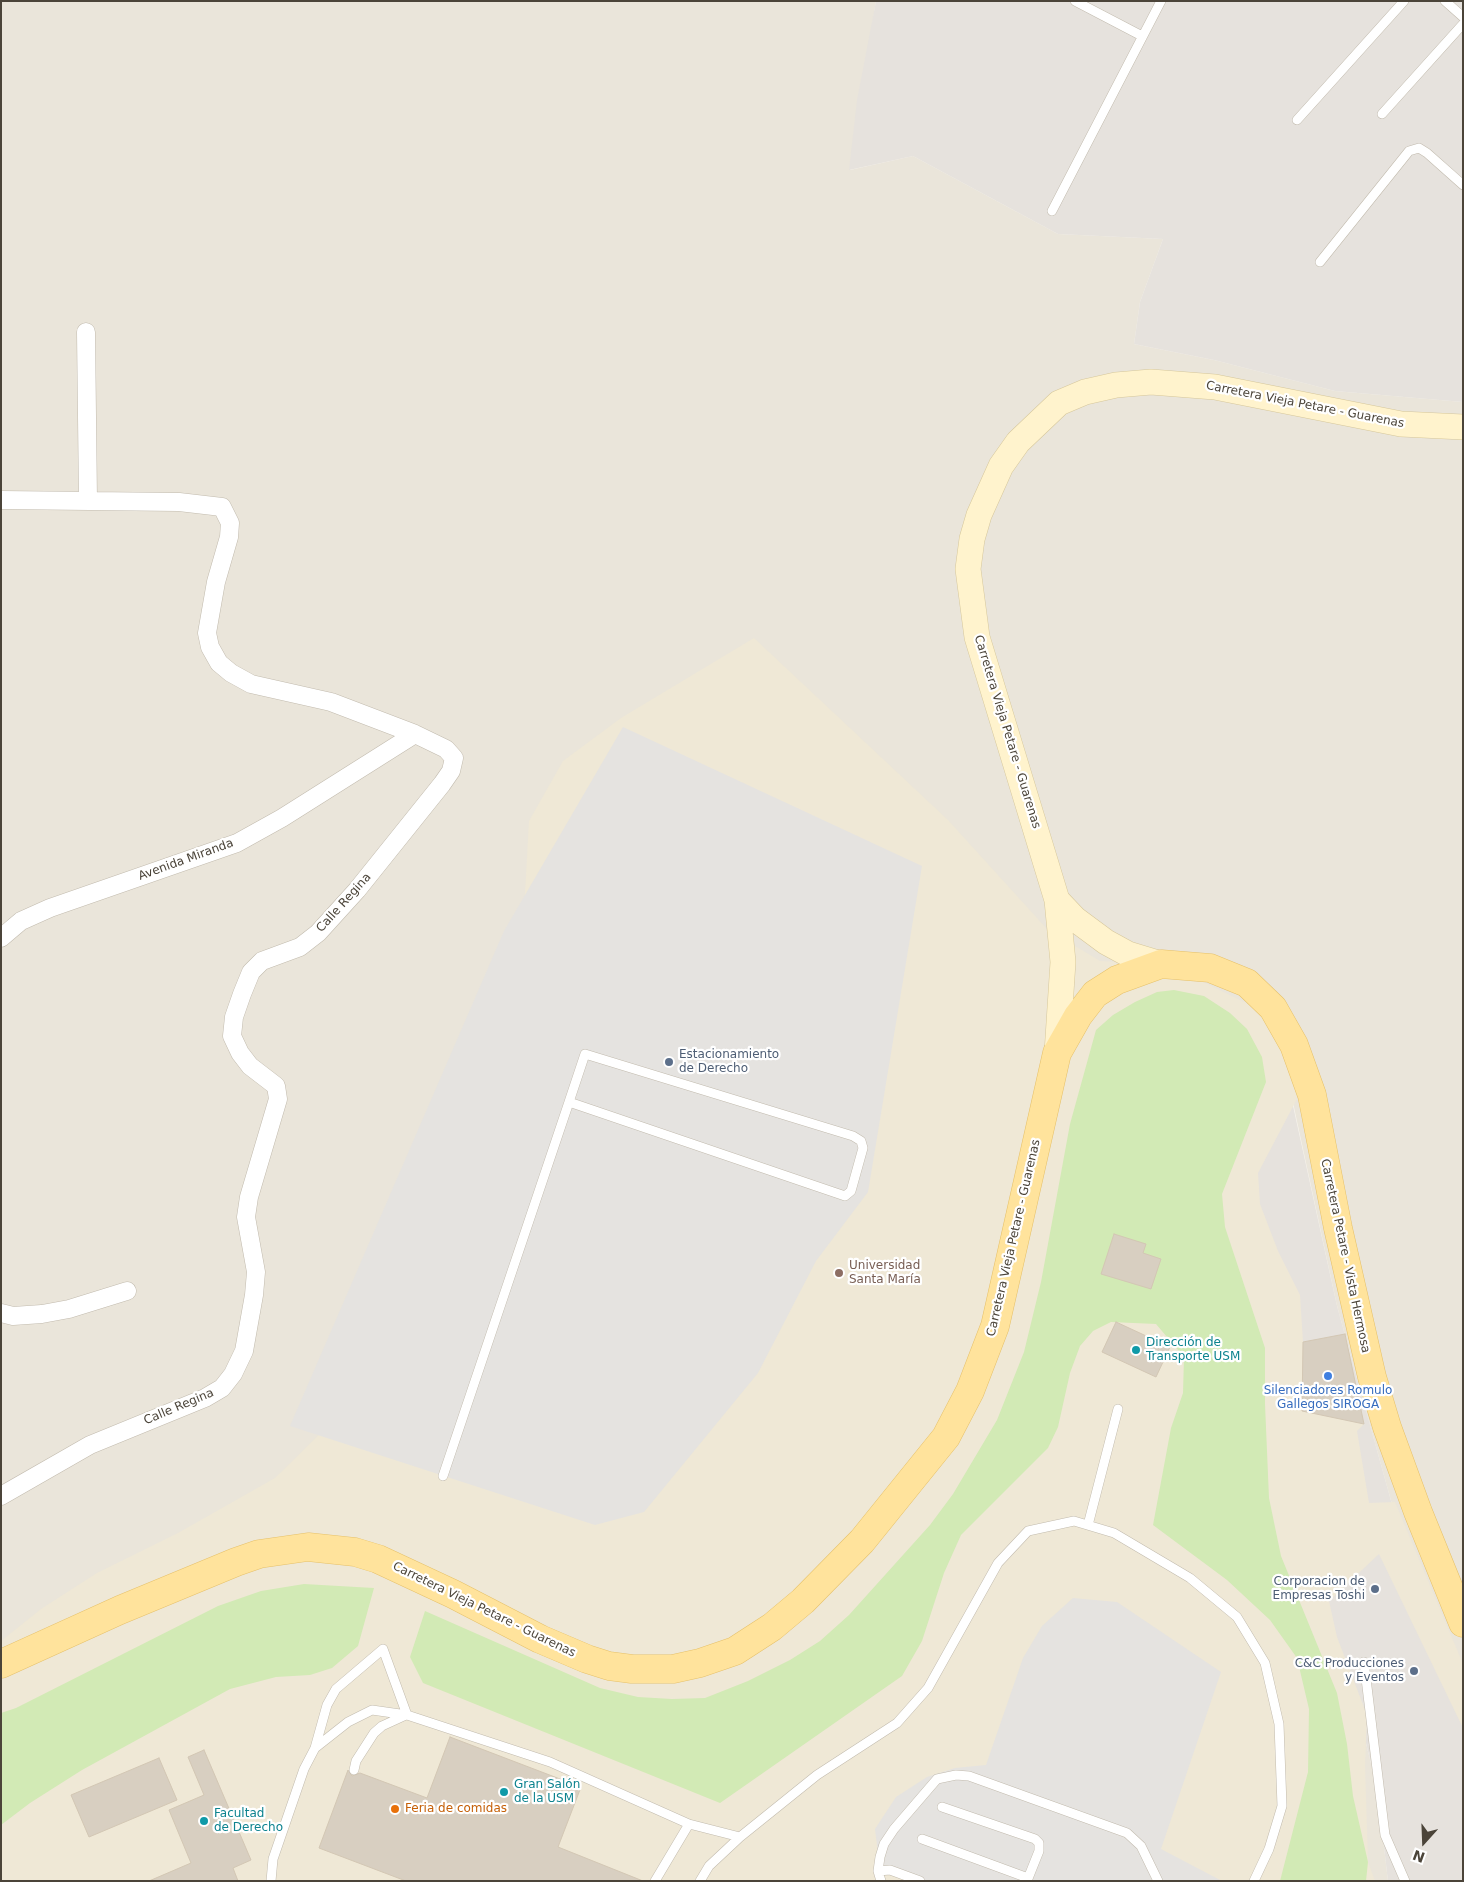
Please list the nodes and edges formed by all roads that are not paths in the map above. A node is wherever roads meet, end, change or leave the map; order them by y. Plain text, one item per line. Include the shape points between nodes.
1 (1075, 1) edge
2 (1161, 1) edge
3 (1404, 1) edge
4 (1445, 1) edge
5 (1463, 17) edge
6 (1463, 24) edge
7 (1142, 36) junction
8 (1382, 114) dead end
9 (1297, 120) dead end
10 (1463, 184) edge
11 (1052, 211) dead end
12 (1320, 262) dead end
13 (86, 332) dead end
14 (1463, 427) edge
15 (1, 500) edge
16 (88, 501) junction
17 (415, 734) junction
18 (1057, 900) junction
19 (1, 938) edge
20 (1161, 964) junction
21 (1057, 1054) junction
22 (569, 1102) junction
23 (127, 1291) dead end
24 (1, 1313) edge
25 (1118, 1409) dead end
26 (443, 1476) dead end
27 (1, 1496) edge
28 (1088, 1525) junction
29 (1463, 1623) edge
30 (1364, 1662) dead end
31 (1, 1664) edge
32 (407, 1715) junction
33 (315, 1748) junction
34 (354, 1770) dead end
35 (942, 1807) dead end
36 (689, 1824) junction
37 (740, 1837) junction
38 (922, 1839) dead end
39 (878, 1871) junction
40 (1028, 1880) edge
41 (271, 1881) edge
42 (655, 1881) edge
43 (700, 1881) edge
44 (881, 1881) edge
45 (920, 1881) edge
46 (1158, 1881) edge
47 (1254, 1881) edge
48 (1406, 1881) edge

1 - 7 lane
2 - 7 lane
3 - 9 lane
4 - 5 lane
6 - 8 lane
7 - 11 lane
10 - 12 lane via 1419,148 1408,151
13 - 16 street
14 - 18 main road, Carretera Vieja Petare - Guarenas via 1401,424 1215,387 1151,382 1084,392 1058,404 1018,442 987,494 972,540 968,569 977,637
15 - 16 street
16 - 17 street, Calle Regina via 222,507 230,523 229,538 216,582 207,633 219,663 251,684 331,702
17 - 19 street, Avenida Miranda via 282,818 236,843 50,908 21,921
17 - 27 street, Calle Regina via 446,748 454,758 451,771 357,890 318,933 300,947 262,961 251,972 234,1017 232,1036 240,1053 250,1066 276,1086 278,1099 249,1197 246,1217 256,1272 254,1295 244,1351 233,1374 222,1388 205,1398 90,1445
18 - 20 main road via 1075,919 1106,942 1128,954
18 - 21 main road, Carretera Vieja Petare - Guarenas via 1063,962
20 - 21 main road, Carretera Vieja Petare - Guarenas via 1117,980 1095,994 1078,1016
20 - 29 main road, Carretera Petare - Vista Hermosa via 1210,968 1247,983 1273,1008 1294,1045 1312,1095 1372,1377 1418,1512
21 - 31 main road, Carretera Vieja Petare - Guarenas via 995,1326 958,1418 916,1476 862,1541 804,1601 772,1627 735,1650 674,1669 632,1670 609,1666 540,1639 378,1559 355,1552 308,1548 259,1554 236,1562
22 - 22 lane via 585,1054 852,1136 861,1141 863,1148 851,1191 845,1196
22 - 26 lane
23 - 24 street via 42,1314 14,1316
25 - 28 lane
28 - 37 lane via 1074,1521 1028,1531 998,1563 928,1688 897,1722 817,1775
28 - 47 lane via 1114,1533 1190,1578 1237,1617 1265,1663 1279,1724 1282,1806 1270,1850
30 - 48 lane via 1385,1835
32 - 33 lane via 372,1710 348,1722
32 - 33 lane via 383,1649 336,1689 327,1704
32 - 34 lane via 374,1733 356,1761
32 - 36 lane via 550,1762
33 - 41 lane via 304,1769 276,1850
35 - 40 lane via 1035,1839 1039,1843 1039,1851
36 - 37 lane
36 - 42 lane
37 - 43 lane via 710,1866
38 - 40 lane
39 - 44 lane
39 - 45 lane via 890,1870
39 - 46 lane via 884,1844 894,1829 937,1779 956,1775 969,1776 1127,1833 1141,1846

